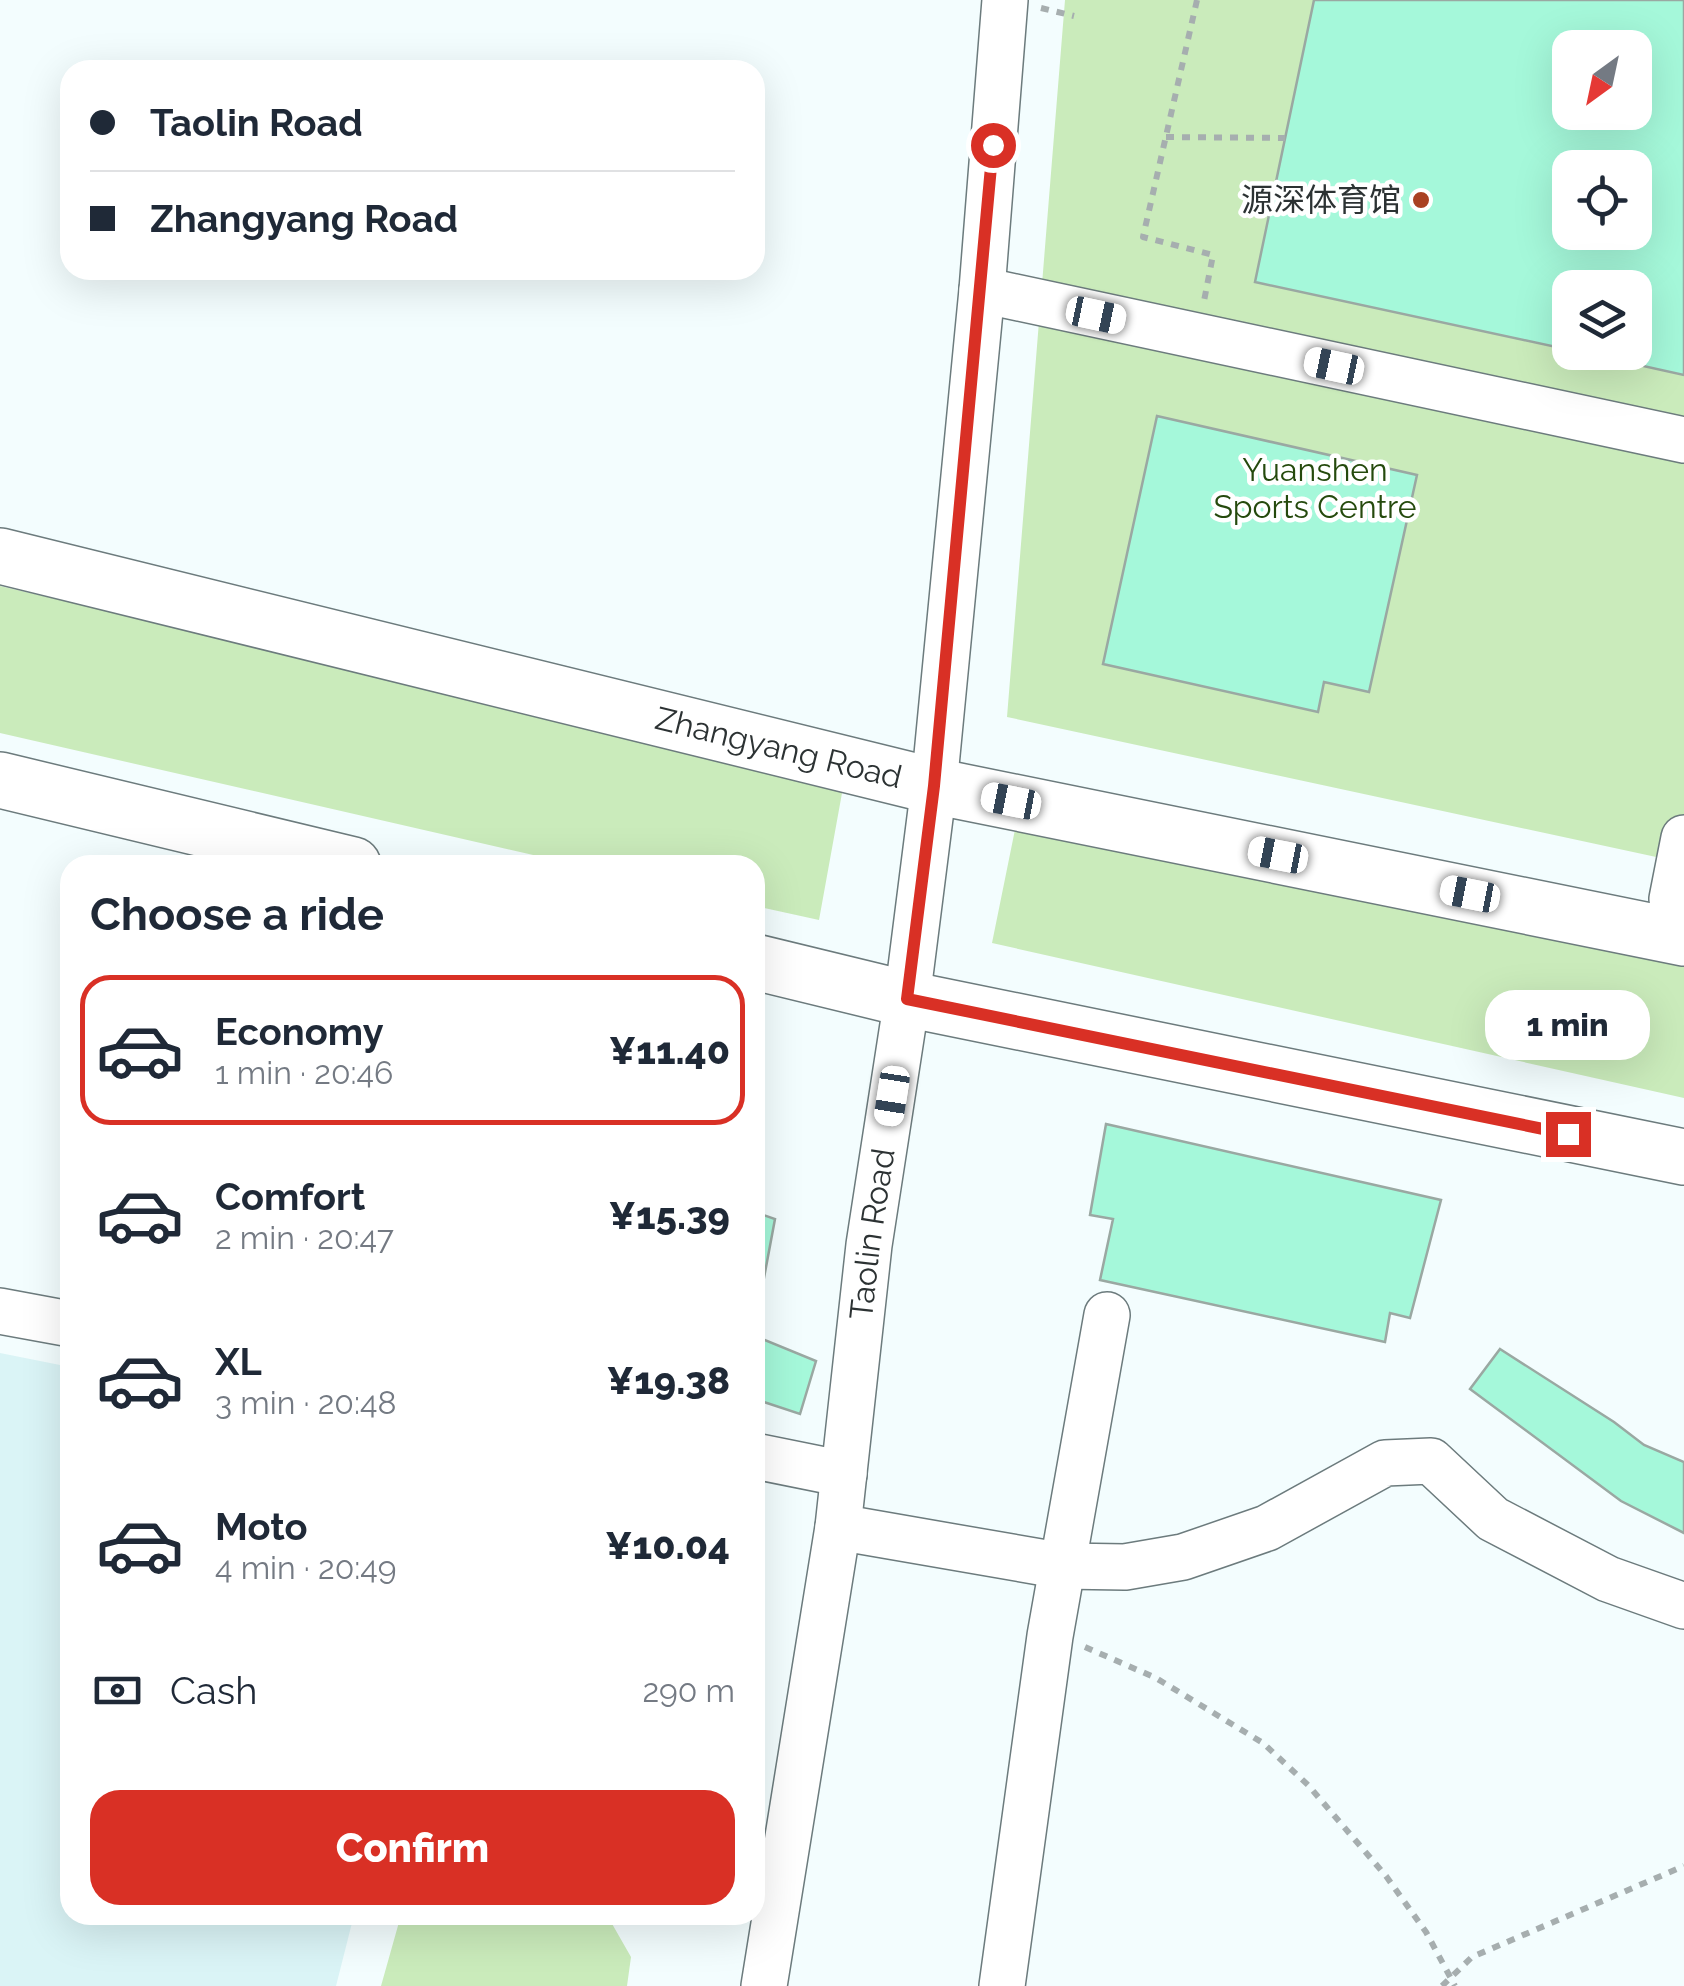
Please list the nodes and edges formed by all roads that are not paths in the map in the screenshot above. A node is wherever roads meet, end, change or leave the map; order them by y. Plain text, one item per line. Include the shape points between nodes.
1 (1005, 0) edge
2 (982, 290) junction
3 (1684, 440) edge
4 (0, 556) edge
5 (0, 780) edge
6 (934, 786) junction
7 (1684, 838) edge
8 (311, 855) edge
9 (1678, 919) edge
10 (765, 964) edge
11 (907, 999) junction
12 (1684, 1158) edge
13 (0, 1311) edge
14 (1106, 1315) dead end
15 (60, 1322) edge
16 (765, 1458) edge
17 (844, 1474) junction
18 (838, 1526) junction
19 (1063, 1566) junction
20 (1684, 1606) edge
21 (764, 1986) edge
22 (1002, 1986) edge

1 - 2 street, Taolin Road
2 - 3 street
2 - 6 street, Taolin Road
4 - 6 main road, Zhangyang Road
5 - 8 main road
6 - 9 main road, Zhangyang Road
6 - 11 street, Taolin Road
7 - 9 street
10 - 11 main road
11 - 12 main road
11 - 17 street, Taolin Road via 868,1246
13 - 15 street
14 - 19 street
16 - 17 street
17 - 18 street, Taolin Road
18 - 19 street
18 - 21 street, Taolin Road
19 - 20 street via 1125,1567 1183,1556 1268,1528 1385,1464 1431,1461 1493,1519 1608,1579
19 - 22 street

